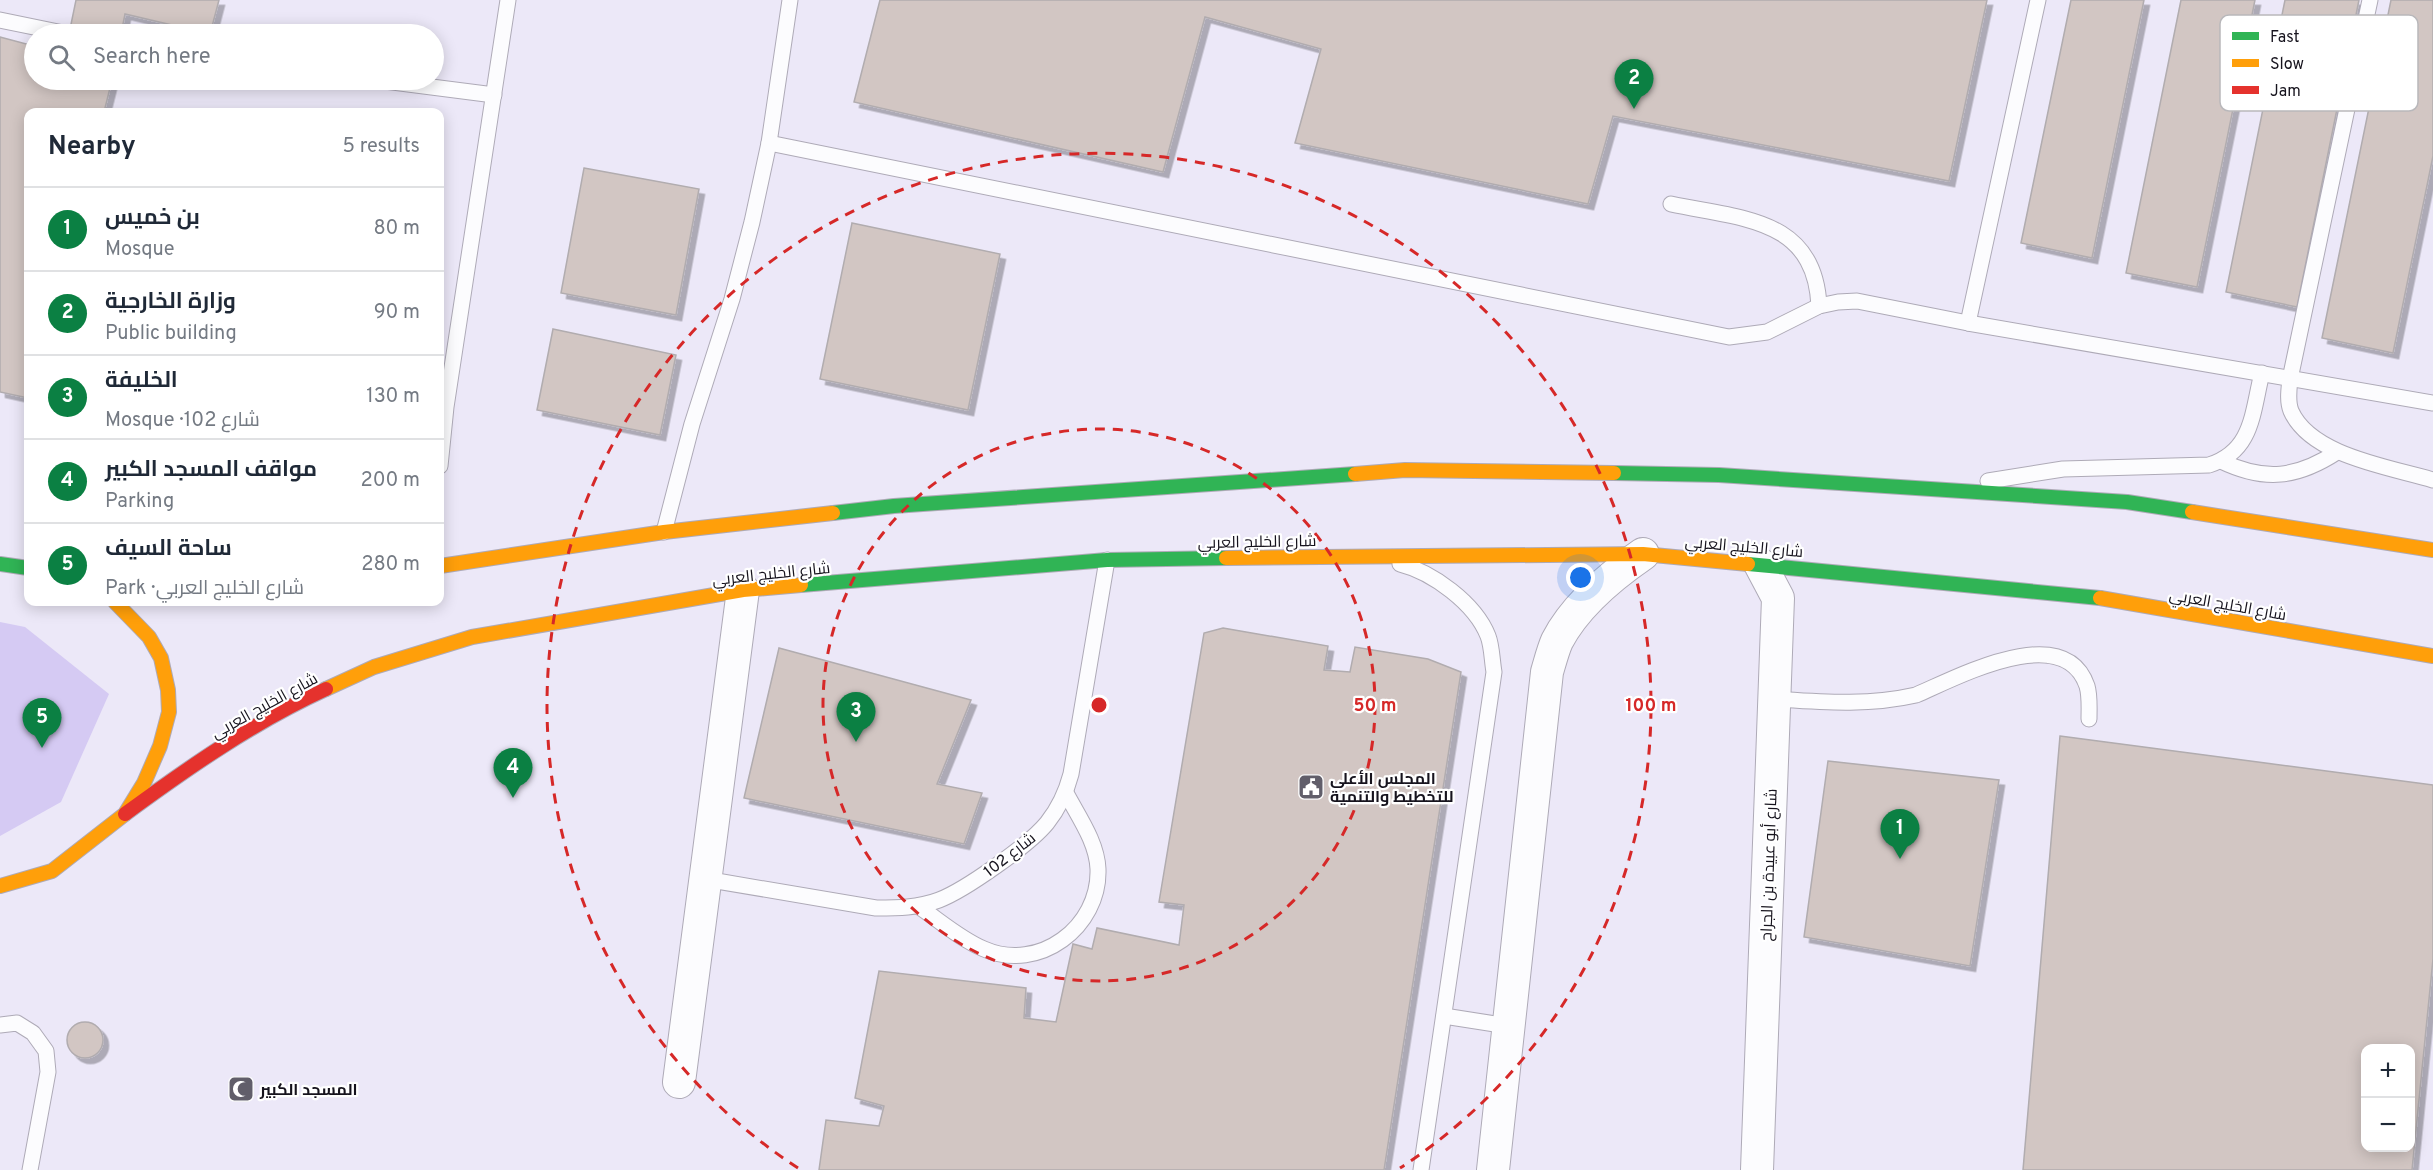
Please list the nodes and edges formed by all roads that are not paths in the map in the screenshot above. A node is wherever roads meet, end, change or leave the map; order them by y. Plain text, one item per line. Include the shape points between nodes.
1 (508, 0) edge
2 (789, 0) edge
3 (2038, 0) edge
4 (2370, 0) edge
5 (2367, 15) edge
6 (0, 20) edge
7 (24, 25) edge
8 (444, 89) edge
9 (494, 95) junction
10 (2347, 111) edge
11 (769, 143) junction
12 (1671, 204) dead end
13 (1819, 306) junction
14 (1968, 323) junction
15 (2262, 373) junction
16 (2290, 379) junction
17 (2433, 403) edge
18 (444, 427) edge
19 (2337, 452) junction
20 (2221, 461) junction
21 (2433, 480) edge
22 (1949, 490) junction
23 (664, 532) junction
24 (2433, 550) edge
25 (1643, 554) junction
26 (1368, 555) junction
27 (1107, 560) junction
28 (0, 564) edge
29 (1761, 564) junction
30 (444, 565) edge
31 (24, 567) edge
32 (743, 590) junction
33 (119, 606) edge
34 (2433, 656) edge
35 (1774, 699) junction
36 (2089, 719) dead end
37 (1066, 793) junction
38 (125, 814) junction
39 (52, 871) junction
40 (705, 879) junction
41 (0, 886) edge
42 (0, 900) edge
43 (918, 906) junction
44 (1444, 1016) junction
45 (0, 1025) edge
46 (1508, 1026) junction
47 (679, 1082) dead end
48 (30, 1170) edge
49 (1421, 1170) edge
50 (1493, 1170) edge
51 (1757, 1170) edge

1 - 9 lane
2 - 11 lane
3 - 14 lane
4 - 5 lane
6 - 7 lane
8 - 9 lane
9 - 18 lane
10 - 16 lane
11 - 13 lane via 1729,337 1767,332
11 - 23 lane via 732,299 692,424
12 - 13 lane via 1779,231 1794,242 1810,263
13 - 14 lane via 1857,302
14 - 15 lane
15 - 16 lane
15 - 20 lane via 2244,441
16 - 17 lane
16 - 19 lane via 2288,399 2296,418 2314,437
19 - 20 lane via 2301,471 2281,475 2240,470
19 - 21 lane
20 - 22 lane via 2197,466 2063,469
22 - 23 main road via 1719,475 1405,470 894,506
22 - 24 main road via 2127,502
23 - 30 main road
25 - 26 main road, شارع الخليج العربي
25 - 29 main road, شارع الخليج العربي
25 - 46 street via 1614,574 1583,605 1557,641 1547,672
26 - 27 main road, شارع الخليج العربي
26 - 44 lane via 1409,566 1444,585 1470,608 1488,636 1494,672
27 - 32 main road, شارع الخليج العربي
27 - 37 lane, شارع 102
28 - 31 main road
29 - 34 main road, شارع الخليج العربي via 2106,599
29 - 35 street, شارع أبو عبيدة بن الجراح via 1778,598
32 - 38 main road, شارع الخليج العربي via 472,637 374,667 296,703 192,765
32 - 40 street
33 - 38 main road via 149,637 161,658 169,712 160,746
35 - 36 lane via 1858,704 1899,699 2013,657 2043,655 2078,670 2088,691
35 - 51 street, شارع أبو عبيدة بن الجراح
37 - 43 lane, شارع 102 via 1046,825 1032,837 958,891
37 - 43 lane via 1093,844 1098,867 1096,891 1088,914 1073,932 1054,946 1031,954 1007,955 984,949
38 - 39 main road, شارع الخليج العربي
39 - 41 main road
39 - 42 main road
40 - 43 lane, شارع 102 via 876,908
40 - 47 street
44 - 46 lane
44 - 49 lane
45 - 48 lane via 17,1023 33,1033 46,1051 48,1072
46 - 50 street

